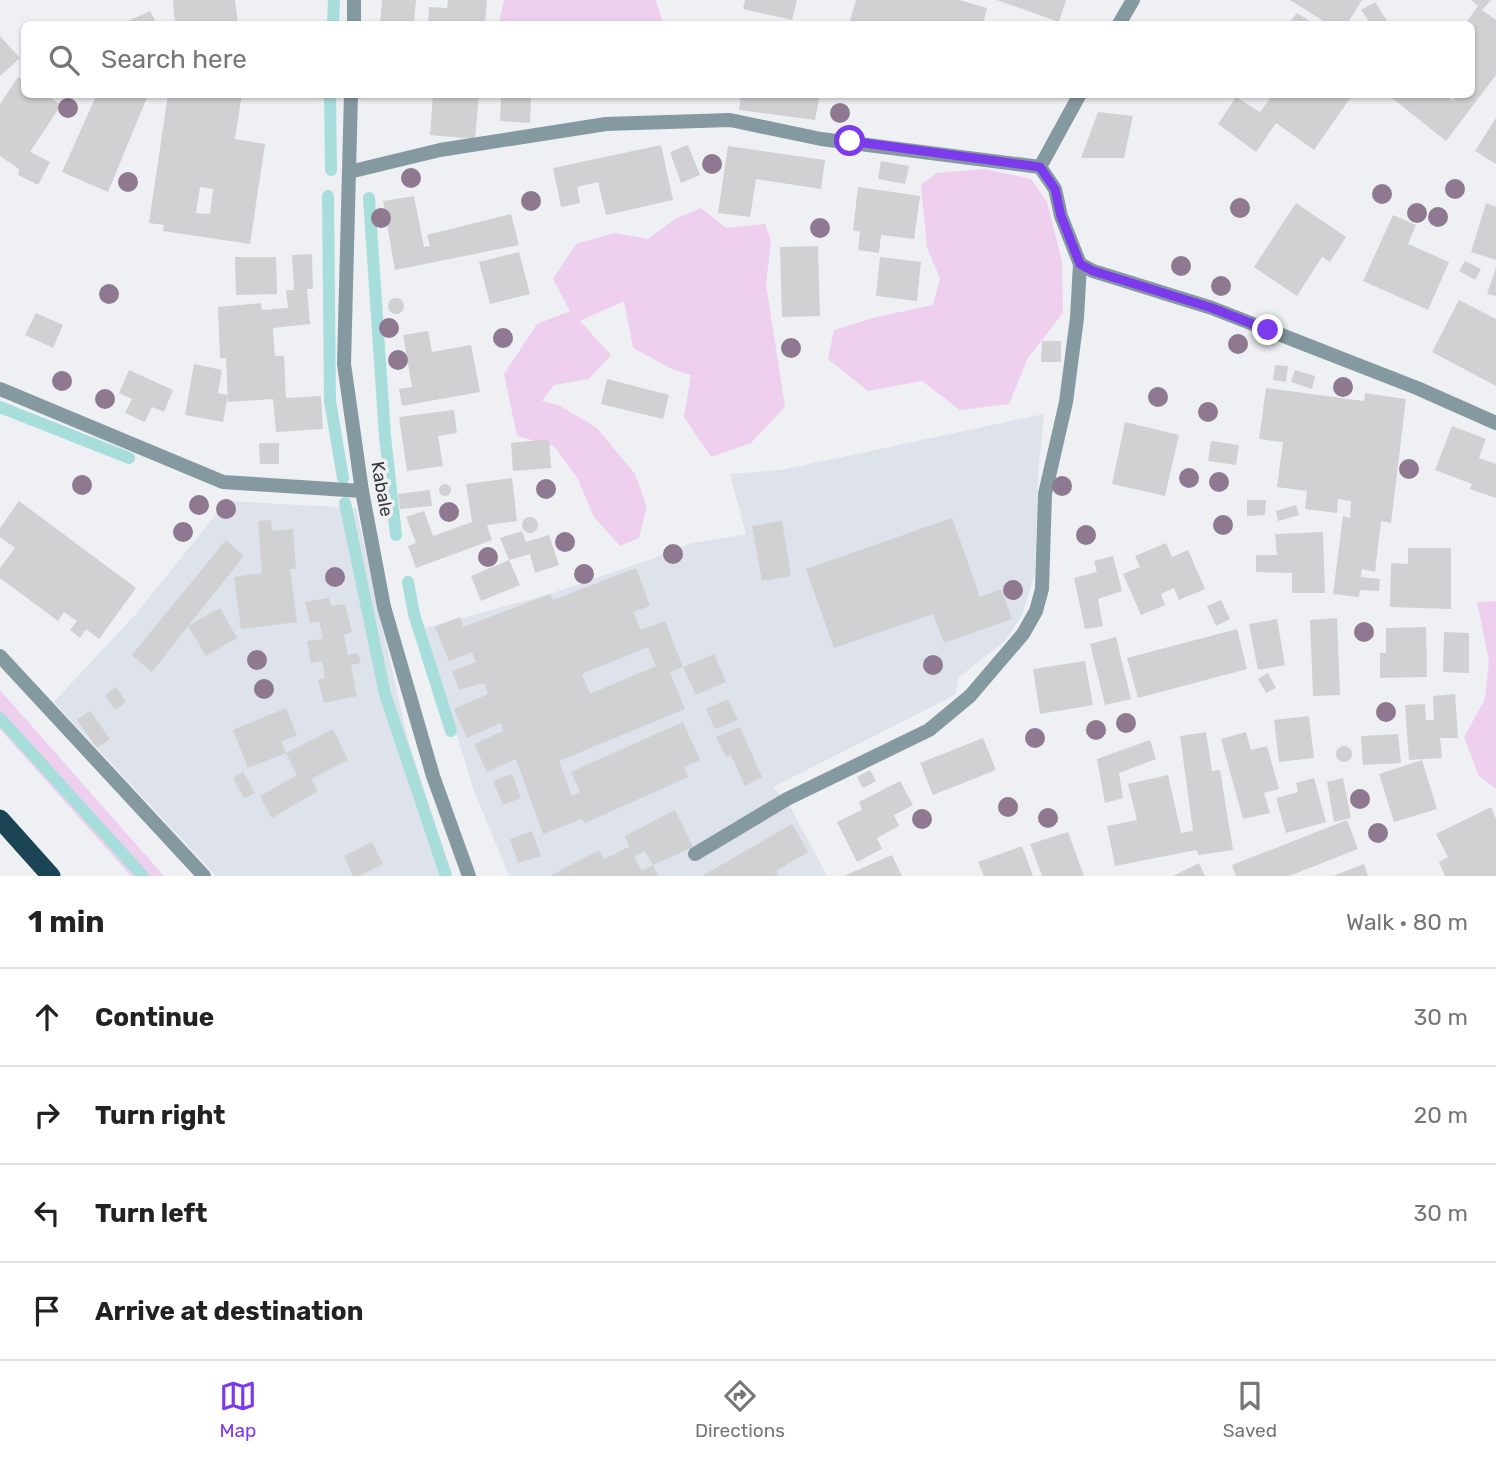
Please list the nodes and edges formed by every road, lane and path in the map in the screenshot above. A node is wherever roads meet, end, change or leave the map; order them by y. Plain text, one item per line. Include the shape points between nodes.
1 (354, 0) edge
2 (1133, 0) edge
3 (354, 21) edge
4 (1121, 21) edge
5 (351, 98) edge
6 (1078, 98) edge
7 (1040, 167) junction
8 (349, 172) junction
9 (1080, 264) junction
10 (0, 389) edge
11 (1496, 423) edge
12 (362, 492) junction
13 (0, 656) edge
14 (0, 818) edge
15 (695, 855) dead end
16 (51, 876) edge
17 (204, 876) edge
18 (469, 876) edge

1 - 3 street
2 - 4 street
5 - 8 street, Kabale
6 - 7 street
7 - 8 street via 730,121 606,124 440,150
7 - 9 street via 1055,189
8 - 12 street, Kabale via 344,364
9 - 11 street via 1212,308
9 - 15 street via 1066,401 1045,494 1042,589 1023,634 970,696 929,730 787,799
10 - 12 street via 223,482
12 - 18 street, Kabale via 384,607 433,776
13 - 17 street
14 - 16 highway

